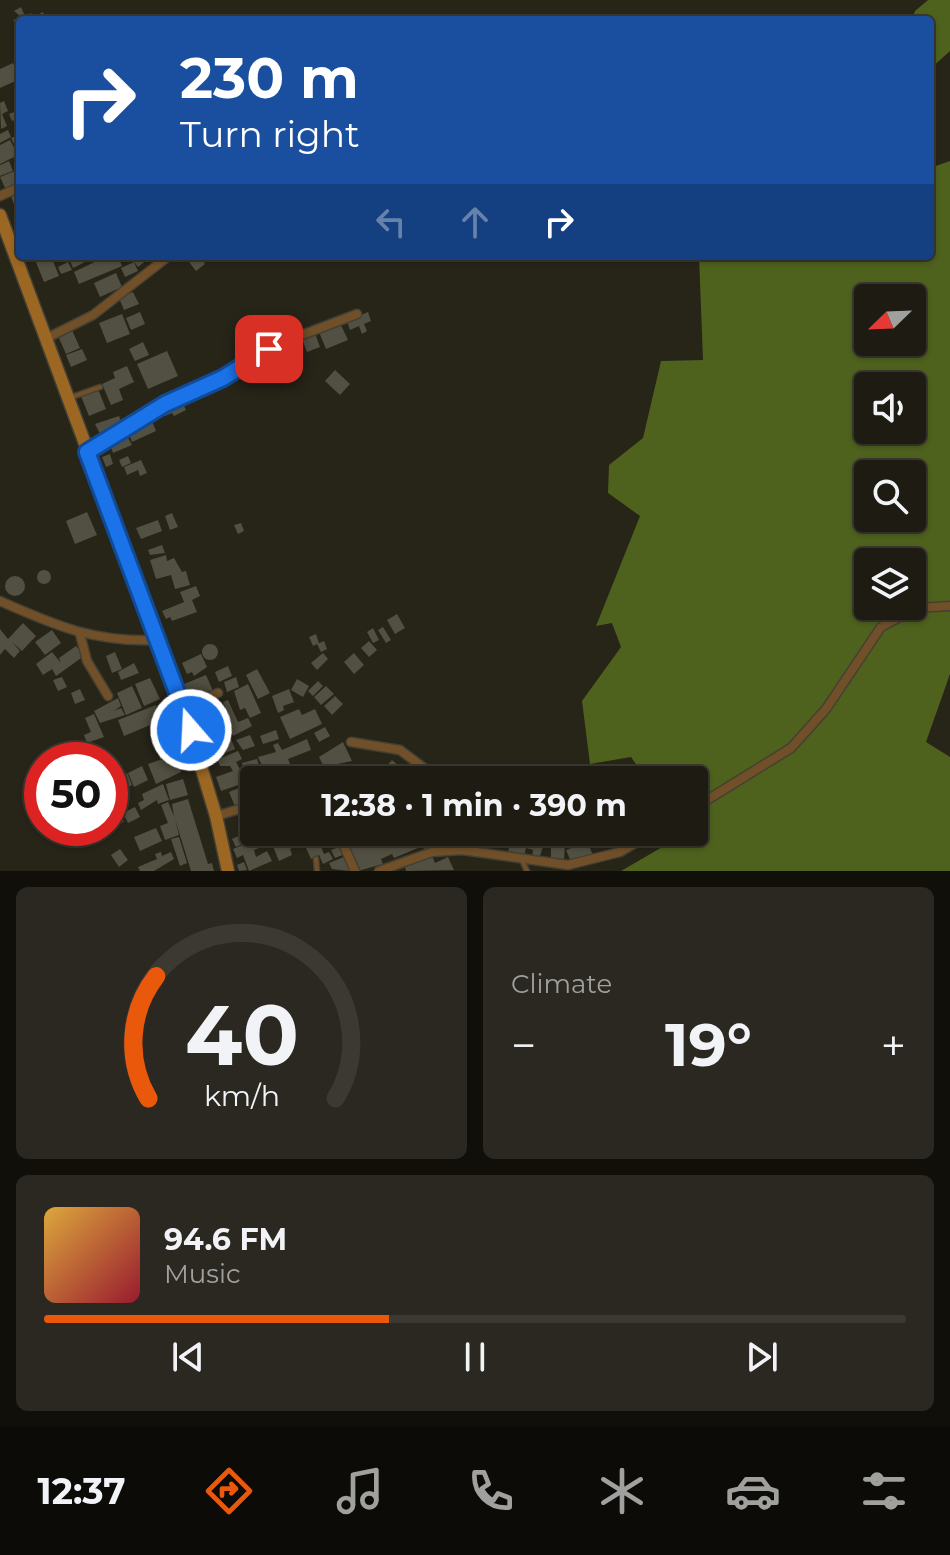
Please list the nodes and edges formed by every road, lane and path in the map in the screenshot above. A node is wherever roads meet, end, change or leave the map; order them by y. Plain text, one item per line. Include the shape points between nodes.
1 (0, 215) edge
2 (16, 259) edge
3 (16, 260) edge
4 (164, 260) edge
5 (357, 314) dead end
6 (45, 339) junction
7 (100, 387) dead end
8 (67, 399) junction
9 (87, 452) junction
10 (0, 601) edge
11 (950, 606) edge
12 (80, 634) junction
13 (159, 640) junction
14 (218, 693) dead end
15 (108, 696) dead end
16 (183, 707) junction
17 (351, 742) dead end
18 (421, 766) edge
19 (708, 799) edge
20 (240, 809) edge
21 (216, 816) junction
22 (344, 846) edge
23 (463, 846) edge
24 (630, 846) edge
25 (462, 850) junction
26 (316, 859) dead end
27 (522, 860) junction
28 (569, 868) edge
29 (228, 871) edge
30 (317, 871) edge
31 (355, 871) edge
32 (379, 871) edge
33 (527, 871) edge

1 - 2 main road
3 - 6 main road
4 - 6 street via 93,315
5 - 9 street via 278,344
6 - 8 main road
7 - 8 lane
8 - 9 main road
9 - 13 main road
10 - 12 street
11 - 19 street via 917,608 881,627 826,709 791,748
12 - 13 street
12 - 15 street via 87,661
13 - 16 main road
14 - 16 street
16 - 21 main road
17 - 18 street via 400,750
20 - 21 street
21 - 29 main road
22 - 31 street
23 - 25 street
24 - 28 street
25 - 27 street
25 - 32 street via 432,852
26 - 30 lane
27 - 28 street
27 - 33 lane

